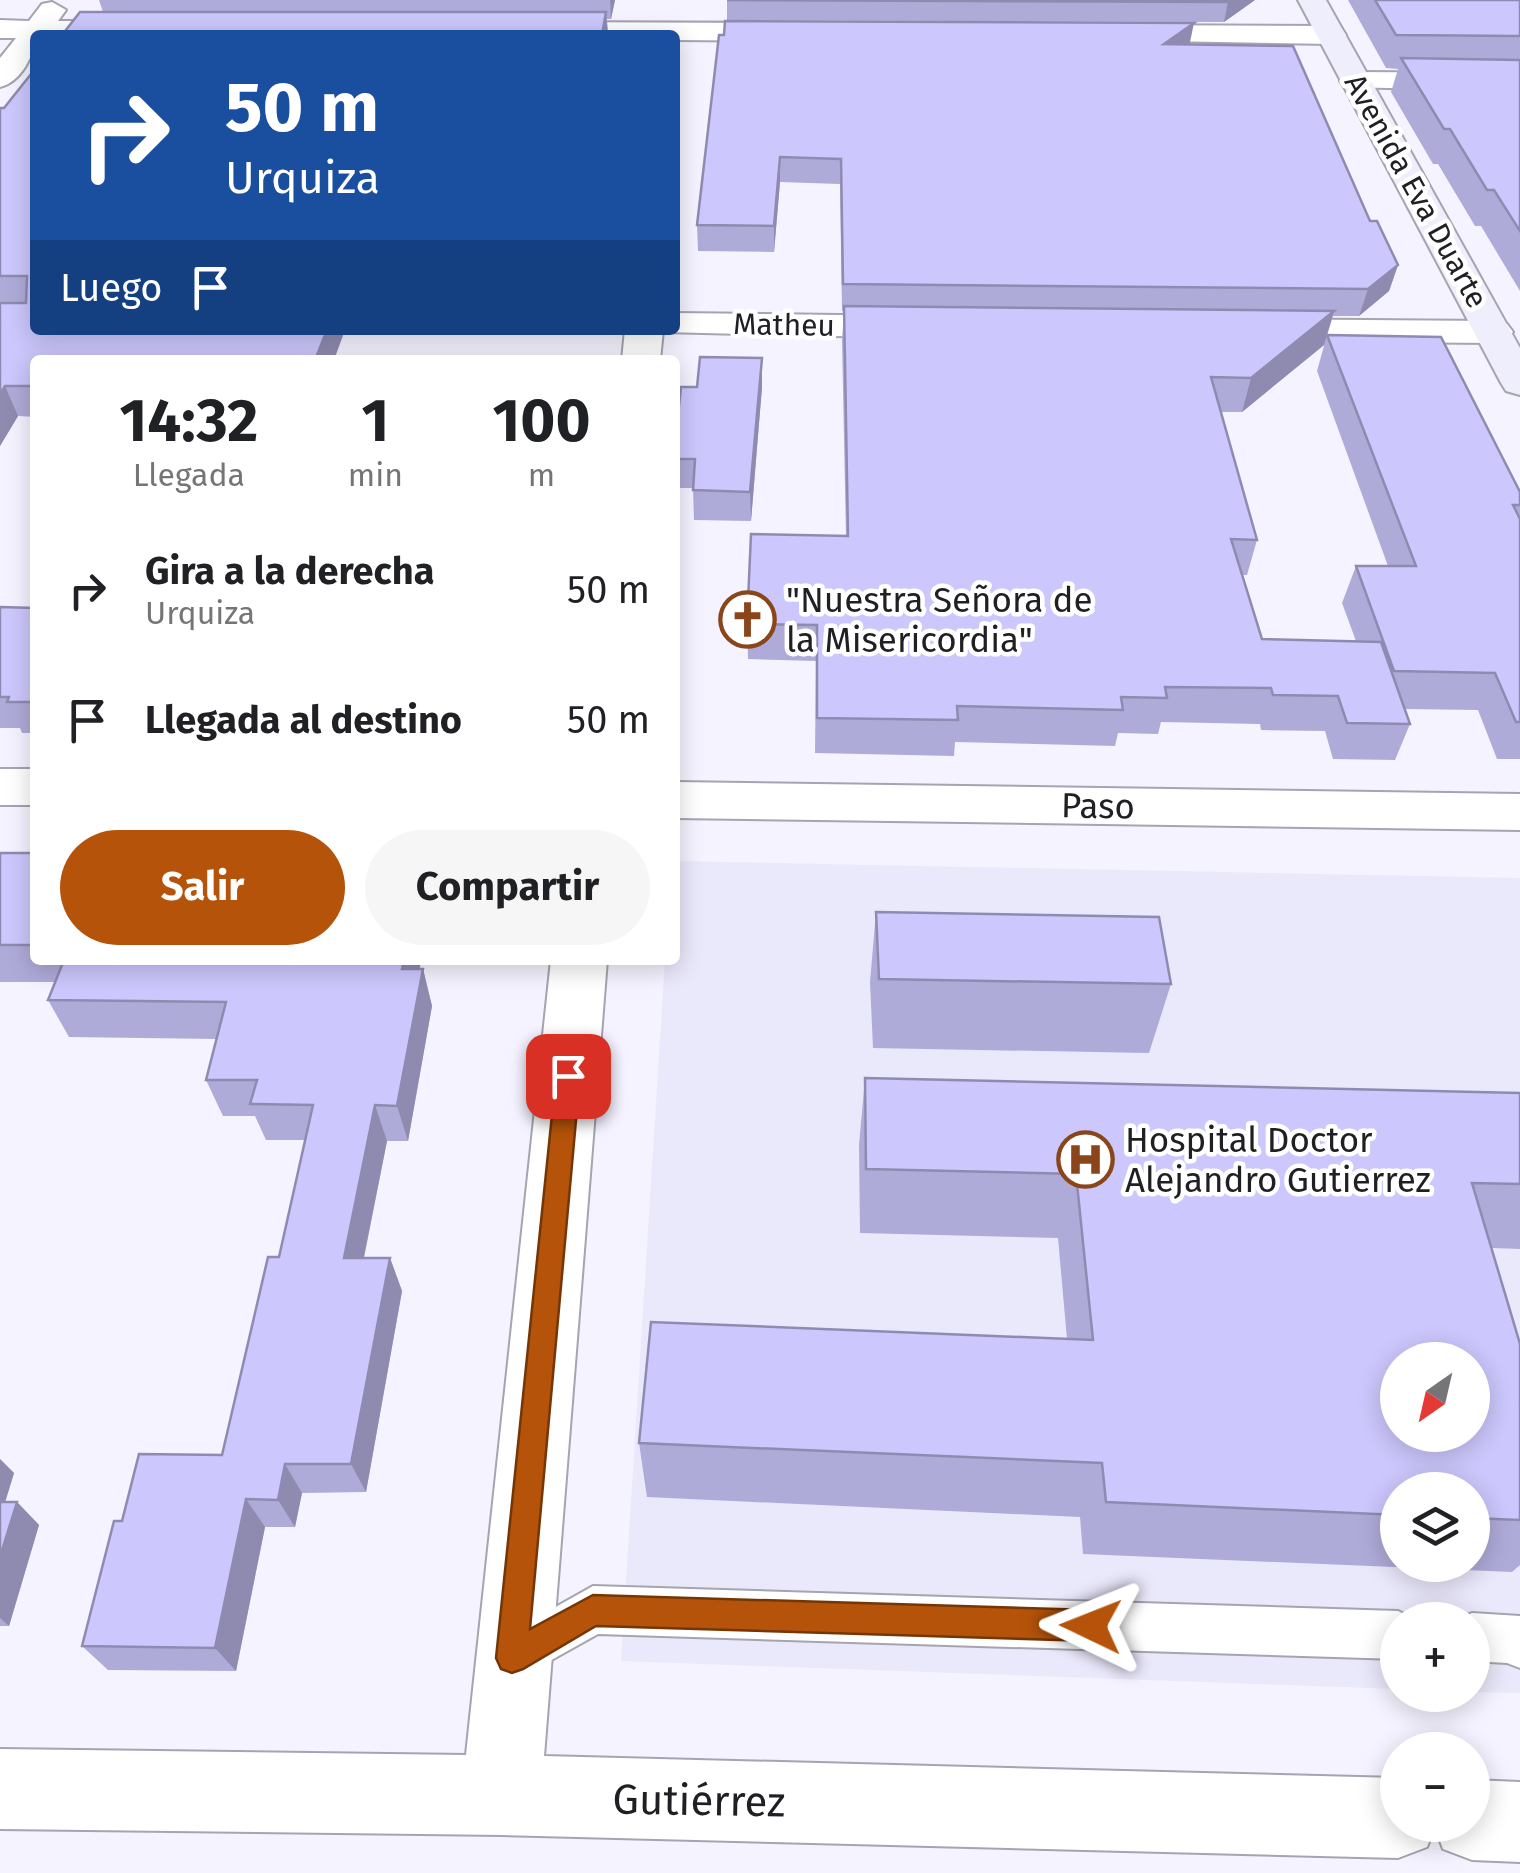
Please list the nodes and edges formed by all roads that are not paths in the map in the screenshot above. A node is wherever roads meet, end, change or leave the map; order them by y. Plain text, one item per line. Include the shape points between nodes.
1 (60, 0) edge
2 (678, 0) edge
3 (1312, 0) edge
4 (0, 30) edge
5 (38, 30) junction
6 (176, 30) edge
7 (673, 30) edge
8 (833, 32) edge
9 (680, 33) edge
10 (1093, 34) edge
11 (1332, 36) junction
12 (30, 40) edge
13 (0, 78) edge
14 (1355, 81) junction
15 (1520, 82) edge
16 (680, 324) edge
17 (954, 327) edge
18 (1214, 329) edge
19 (1494, 332) junction
20 (1520, 383) edge
21 (0, 787) edge
22 (30, 788) edge
23 (680, 800) edge
24 (1520, 812) edge
25 (579, 965) edge
26 (1380, 1634) edge
27 (1490, 1638) edge
28 (1520, 1644) edge
29 (512, 1658) junction
30 (0, 1789) edge
31 (502, 1795) junction
32 (1380, 1818) edge
33 (1490, 1821) edge
34 (1520, 1822) edge

1 - 5 street
2 - 7 street
3 - 11 main road, Avenida Eva Duarte
4 - 5 street
5 - 6 street
8 - 9 street
10 - 11 street
11 - 14 main road, Avenida Eva Duarte
12 - 13 street
14 - 15 street
14 - 19 main road, Avenida Eva Duarte
16 - 17 street, Matheu
18 - 19 street
19 - 20 main road, Avenida Eva Duarte
21 - 22 street
23 - 24 street, Paso
25 - 29 street
26 - 29 lane via 593,1610
27 - 28 lane
29 - 31 street
30 - 31 street, Gutiérrez
31 - 32 street, Gutiérrez
33 - 34 street

